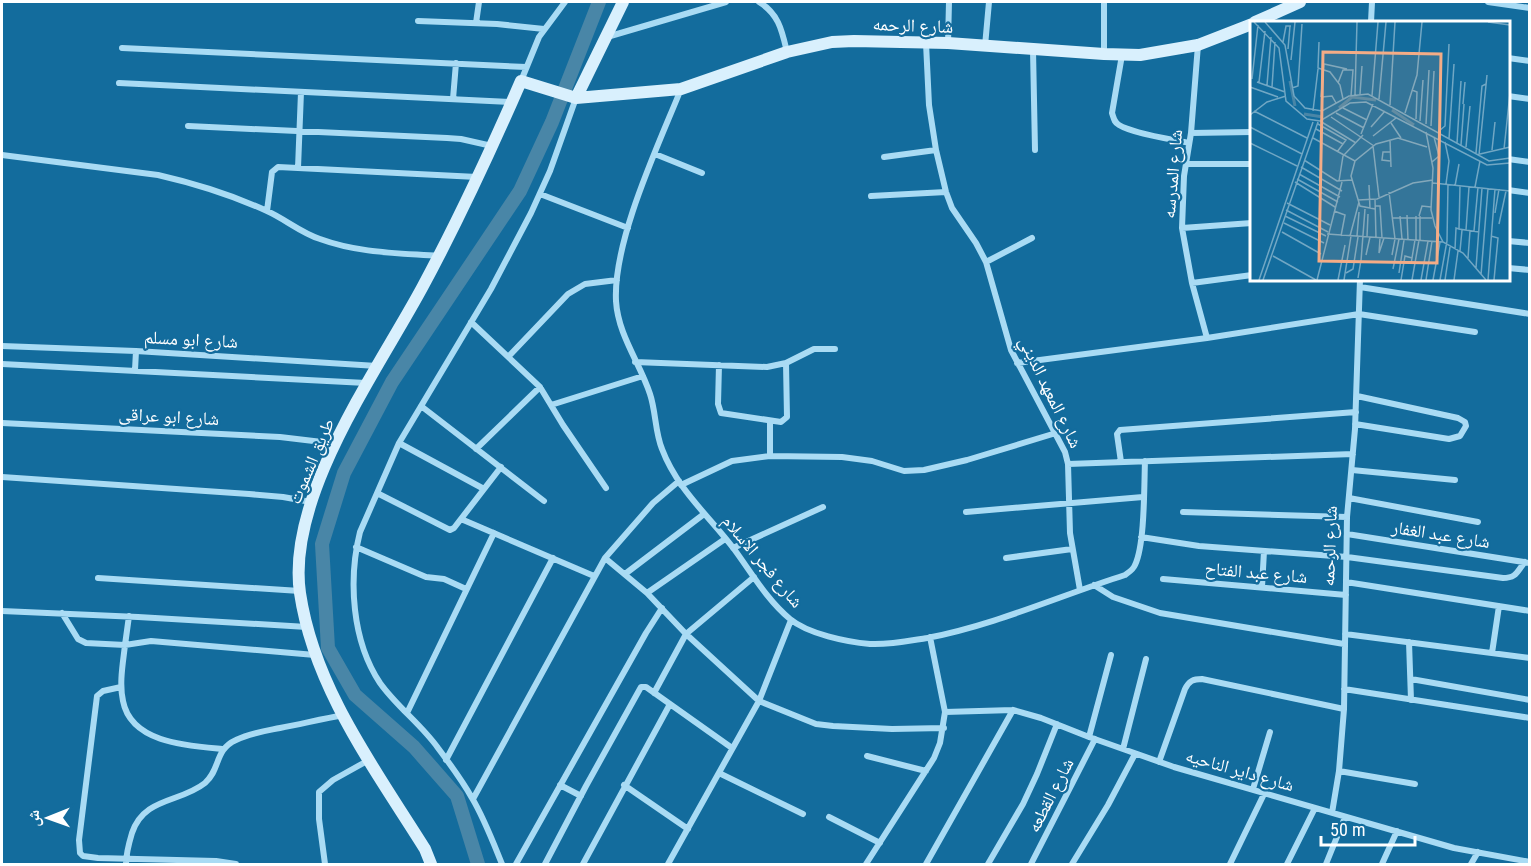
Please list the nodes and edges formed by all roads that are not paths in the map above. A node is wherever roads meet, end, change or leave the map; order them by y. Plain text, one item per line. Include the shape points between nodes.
1 (479, 2) edge
2 (564, 2) edge
3 (623, 2) edge
4 (726, 2) edge
5 (759, 2) edge
6 (949, 2) edge
7 (988, 2) edge
8 (1104, 2) edge
9 (1300, 2) edge
10 (1372, 2) edge
11 (1488, 2) edge
12 (1530, 8) edge
13 (418, 21) dead end
14 (1258, 21) edge
15 (1371, 21) edge
16 (476, 22) junction
17 (1250, 25) edge
18 (544, 29) junction
19 (604, 38) junction
20 (926, 43) junction
21 (948, 43) junction
22 (1198, 45) junction
23 (985, 46) junction
24 (122, 48) dead end
25 (1033, 50) junction
26 (787, 52) junction
27 (1104, 54) junction
28 (1122, 55) junction
29 (1510, 58) edge
30 (1530, 62) edge
31 (456, 63) junction
32 (526, 67) junction
33 (521, 81) junction
34 (119, 83) dead end
35 (681, 89) junction
36 (302, 92) junction
37 (1510, 96) edge
38 (572, 97) junction
39 (453, 99) junction
40 (1530, 99) edge
41 (512, 102) junction
42 (188, 126) dead end
43 (300, 131) junction
44 (1250, 132) edge
45 (1191, 133) junction
46 (1189, 143) junction
47 (492, 146) junction
48 (936, 150) junction
49 (1035, 150) dead end
50 (655, 154) junction
51 (2, 155) edge
52 (884, 156) dead end
53 (1510, 159) edge
54 (1530, 162) edge
55 (1185, 164) junction
56 (1250, 164) edge
57 (298, 168) junction
58 (702, 173) dead end
59 (477, 177) junction
60 (1510, 190) edge
61 (946, 192) junction
62 (1530, 193) edge
63 (540, 194) junction
64 (871, 196) dead end
65 (267, 211) junction
66 (1250, 223) edge
67 (628, 228) junction
68 (1182, 228) junction
69 (1032, 238) dead end
70 (1510, 241) edge
71 (1530, 243) edge
72 (438, 256) junction
73 (986, 262) junction
74 (1510, 267) edge
75 (1530, 270) edge
76 (1250, 274) edge
77 (617, 280) junction
78 (1360, 280) edge
79 (1192, 283) junction
80 (1360, 287) junction
81 (1359, 314) junction
82 (1530, 314) edge
83 (471, 322) junction
84 (1475, 332) dead end
85 (1207, 338) junction
86 (2, 346) edge
87 (835, 348) dead end
88 (136, 353) junction
89 (509, 356) junction
90 (635, 362) junction
91 (786, 363) junction
92 (1017, 363) junction
93 (2, 364) edge
94 (719, 365) junction
95 (378, 366) junction
96 (135, 369) junction
97 (643, 376) junction
98 (369, 383) junction
99 (540, 387) junction
100 (1357, 396) junction
101 (551, 405) junction
102 (421, 406) junction
103 (1356, 412) junction
104 (770, 421) junction
105 (2, 423) edge
106 (1355, 424) junction
107 (1056, 433) junction
108 (399, 443) junction
109 (335, 446) junction
110 (476, 449) junction
111 (1353, 454) junction
112 (770, 456) junction
113 (1145, 461) junction
114 (1121, 462) junction
115 (1068, 464) junction
116 (501, 467) junction
117 (1352, 470) junction
118 (2, 477) edge
119 (1455, 480) dead end
120 (680, 483) junction
121 (606, 488) dead end
122 (484, 489) junction
123 (377, 493) junction
124 (1143, 497) junction
125 (1349, 498) junction
126 (544, 501) dead end
127 (311, 502) junction
128 (1069, 504) junction
129 (823, 507) dead end
130 (966, 512) dead end
131 (1183, 512) dead end
132 (704, 514) junction
133 (1347, 517) junction
134 (461, 519) junction
135 (1478, 522) dead end
136 (494, 533) junction
137 (1347, 534) junction
138 (1141, 537) junction
139 (725, 539) junction
140 (356, 547) junction
141 (733, 548) junction
142 (1072, 549) junction
143 (1264, 551) junction
144 (1347, 557) junction
145 (553, 558) junction
146 (605, 558) junction
147 (1006, 558) dead end
148 (1527, 562) edge
149 (625, 574) junction
150 (594, 576) junction
151 (754, 577) junction
152 (98, 579) dead end
153 (1163, 579) dead end
154 (1346, 582) junction
155 (1094, 585) junction
156 (1262, 587) junction
157 (466, 589) junction
158 (1080, 590) junction
159 (300, 591) junction
160 (647, 593) junction
161 (1346, 595) junction
162 (1499, 606) junction
163 (662, 608) junction
164 (2, 611) edge
165 (1530, 611) edge
166 (62, 613) junction
167 (129, 616) junction
168 (791, 620) junction
169 (307, 627) junction
170 (686, 634) junction
171 (1345, 634) junction
172 (930, 637) junction
173 (1409, 642) junction
174 (1344, 644) junction
175 (124, 645) junction
176 (1492, 653) junction
177 (315, 655) junction
178 (1111, 655) dead end
179 (1530, 658) edge
180 (1146, 659) dead end
181 (1411, 679) junction
182 (122, 687) junction
183 (1344, 689) junction
184 (654, 693) junction
185 (1412, 700) junction
186 (1530, 700) edge
187 (759, 701) junction
188 (670, 704) junction
189 (1344, 709) junction
190 (1013, 710) junction
191 (945, 712) junction
192 (407, 713) junction
193 (344, 715) junction
194 (1530, 718) edge
195 (1057, 724) junction
196 (944, 728) junction
197 (1270, 732) dead end
198 (1092, 738) junction
199 (732, 748) junction
200 (222, 749) junction
201 (1123, 749) junction
202 (1135, 754) junction
203 (867, 756) dead end
204 (370, 760) junction
205 (446, 760) junction
206 (1159, 762) junction
207 (926, 771) junction
208 (1339, 771) junction
209 (719, 773) junction
210 (1415, 784) dead end
211 (560, 785) junction
212 (624, 785) junction
213 (1253, 789) junction
214 (1265, 792) junction
215 (581, 796) junction
216 (473, 799) junction
217 (1315, 808) junction
218 (1332, 813) junction
219 (803, 814) dead end
220 (829, 817) dead end
221 (1345, 817) junction
222 (688, 829) junction
223 (1397, 831) junction
224 (880, 843) junction
225 (1478, 852) junction
226 (126, 862) edge
227 (1530, 862) edge
228 (236, 864) edge
229 (325, 864) edge
230 (431, 864) edge
231 (502, 864) edge
232 (516, 864) edge
233 (545, 864) edge
234 (583, 864) edge
235 (668, 864) edge
236 (867, 864) edge
237 (926, 864) edge
238 (988, 864) edge
239 (1031, 864) edge
240 (1072, 864) edge
241 (1230, 864) edge
242 (1287, 864) edge
243 (1326, 864) edge
244 (1382, 864) edge
245 (1472, 864) edge

1 - 16 street
2 - 18 street
3 - 19 street
4 - 19 street
5 - 26 street via 776,16
6 - 21 street
7 - 23 street
8 - 27 street
9 - 14 street, شارع الرحمه
10 - 15 street
11 - 12 street
13 - 16 street
16 - 18 street
17 - 22 street, شارع الرحمه
18 - 32 street
19 - 38 street
20 - 21 street, شارع الرحمه
20 - 26 street, شارع الرحمه via 832,42
20 - 48 street, شارع المعهد الديني
21 - 23 street, شارع الرحمه
22 - 28 street, شارع الرحمه
22 - 45 street, شارع المدرسه
23 - 25 street, شارع الرحمه
24 - 31 street
25 - 27 street, شارع الرحمه
25 - 49 street
26 - 35 street, شارع الرحمه
27 - 28 street, شارع الرحمه
28 - 46 street via 1114,121 1132,130
29 - 30 street
31 - 32 street
31 - 39 street
32 - 33 street
33 - 38 street
33 - 41 street, طريق الشموت
34 - 36 street
35 - 38 street, شارع الرحمه
35 - 50 street, شارع فجر الاسلام
36 - 39 street
36 - 43 street
37 - 40 street
38 - 63 street
39 - 41 street
41 - 47 street, طريق الشموت
42 - 43 street
43 - 47 street via 461,138
43 - 57 street
44 - 45 street
45 - 46 street, شارع المدرسه
46 - 55 street, شارع المدرسه
47 - 59 street, طريق الشموت
48 - 52 street
48 - 61 street, شارع المعهد الديني
50 - 58 street
50 - 67 street, شارع فجر الاسلام
51 - 65 street via 178,179
53 - 54 street
55 - 56 street
55 - 68 street, شارع المدرسه
57 - 59 street
57 - 65 street via 274,168
59 - 72 street, طريق الشموت
60 - 62 street
61 - 64 street
61 - 73 street, شارع المعهد الديني
63 - 67 street
63 - 83 street
65 - 72 street via 318,239 336,244
66 - 68 street
67 - 77 street, شارع فجر الاسلام
68 - 79 street, شارع المدرسه
69 - 73 street
70 - 71 street
72 - 95 street, طريق الشموت
73 - 92 street, شارع المعهد الديني
74 - 75 street
76 - 79 street
77 - 89 street via 585,284 568,294
77 - 90 street, شارع فجر الاسلام via 616,302
78 - 80 street, شارع الرحمه
79 - 85 street, شارع المدرسه
80 - 81 street, شارع الرحمه
80 - 82 street
81 - 84 street
81 - 85 street
81 - 100 street, شارع الرحمه
83 - 89 street
83 - 102 street
85 - 92 street
86 - 88 street, شارع ابو مسلم
87 - 91 street via 814,348
88 - 95 street, شارع ابو مسلم
88 - 96 street
89 - 99 street
90 - 94 street
90 - 97 street, شارع فجر الاسلام
91 - 94 street via 767,367
91 - 104 street via 786,417 781,422
92 - 107 street, شارع المعهد الديني
93 - 96 street
94 - 104 street via 721,413
95 - 98 street, طريق الشموت
96 - 98 street
97 - 101 street
97 - 120 street, شارع فجر الاسلام via 662,448
98 - 109 street, طريق الشموت
99 - 101 street
99 - 110 street
100 - 103 street, شارع الرحمه
100 - 106 street via 1458,418 1466,426 1460,436 1449,439
101 - 121 street
102 - 108 street
102 - 110 street
103 - 106 street, شارع الرحمه
103 - 114 street via 1120,430 1117,434
104 - 112 street
105 - 109 street, شارع ابو عراقى via 280,437
106 - 111 street, شارع الرحمه
107 - 112 street via 912,472 842,457
107 - 115 street, شارع المعهد الديني
108 - 122 street
108 - 123 street
109 - 127 street, طريق الشموت
110 - 116 street
111 - 113 street
111 - 117 street, شارع الرحمه
112 - 120 street via 732,461
113 - 114 street
113 - 124 street, شارع فجر الاسلام
114 - 115 street
115 - 128 street, شارع المعهد الديني
116 - 122 street
116 - 126 street
117 - 119 street
117 - 125 street, شارع الرحمه
118 - 127 street
120 - 132 street, شارع فجر الاسلام
120 - 146 street via 653,503
122 - 134 street
123 - 134 street via 445,528 454,528
123 - 140 street
124 - 128 street
124 - 138 street, شارع فجر الاسلام
125 - 133 street, شارع الرحمه
125 - 135 street
127 - 159 street, طريق الشموت via 303,531
128 - 130 street
128 - 142 street, شارع المعهد الديني
129 - 141 street
131 - 133 street
132 - 139 street, شارع فجر الاسلام
132 - 149 street
133 - 137 street, شارع الرحمه
134 - 136 street
136 - 145 street
136 - 157 street
137 - 144 street, شارع الرحمه
137 - 148 street, شارع عبد الغفار
138 - 143 street via 1179,545
138 - 155 street, شارع فجر الاسلام via 1131,571
139 - 141 street, شارع فجر الاسلام
139 - 160 street
140 - 157 street via 426,577 444,579
140 - 192 street via 355,598 361,639 380,682
141 - 151 street, شارع فجر الاسلام
142 - 147 street
142 - 158 street, شارع المعهد الديني
143 - 144 street
143 - 156 street
144 - 148 street via 1503,578 1516,576
144 - 154 street, شارع الرحمه
145 - 150 street
145 - 205 street
146 - 149 street
146 - 150 street
149 - 160 street
150 - 216 street
151 - 168 street, شارع فجر الاسلام
151 - 170 street
152 - 159 street
153 - 156 street, شارع عبد الفتاح
154 - 161 street, شارع الرحمه
154 - 162 street
155 - 158 street, شارع فجر الاسلام
155 - 174 street via 1113,597 1160,613
156 - 161 street, شارع عبد الفتاح
157 - 192 street
158 - 172 street, شارع فجر الاسلام via 1008,617
159 - 169 street, طريق الشموت
160 - 163 street
161 - 171 street, شارع الرحمه
162 - 165 street
162 - 176 street
163 - 170 street
163 - 211 street
164 - 166 street
166 - 167 street
166 - 175 street via 81,641
167 - 169 street
167 - 175 street
168 - 172 street, شارع فجر الاسلام via 833,637 870,644
168 - 187 street
169 - 177 street, طريق الشموت
170 - 184 street
170 - 187 street
171 - 173 street
171 - 174 street, شارع الرحمه
172 - 191 street
173 - 176 street
173 - 181 street
174 - 183 street, شارع الرحمه
175 - 177 street via 152,641
175 - 182 street
176 - 179 street
177 - 193 street, طريق الشموت
178 - 198 street, شارع القطعه
180 - 201 street
181 - 185 street
181 - 186 street
182 - 200 street via 128,717 141,729 177,743
182 - 226 street via 97,696 79,848 83,856
183 - 185 street
183 - 189 street, شارع الرحمه
184 - 188 street
184 - 215 street via 644,686 638,691
185 - 194 street
187 - 196 street via 816,724
187 - 199 street
188 - 199 street
188 - 212 street
189 - 206 street via 1193,679 1185,688
189 - 208 street, شارع الرحمه
190 - 191 street, شارع داير الناحيه
190 - 195 street, شارع داير الناحيه
190 - 237 street
191 - 196 street
192 - 205 street
193 - 200 street via 253,734
193 - 204 street, طريق الشموت
195 - 198 street, شارع داير الناحيه
195 - 238 street via 1023,804
196 - 207 street
197 - 213 street
198 - 201 street, شارع داير الناحيه
198 - 239 street, شارع القطعه
199 - 209 street
200 - 226 street via 214,772 205,783 143,813 135,825
201 - 202 street, شارع داير الناحيه
202 - 206 street, شارع داير الناحيه
202 - 240 street
203 - 207 street
204 - 229 street via 319,792
204 - 230 street, طريق الشموت
205 - 216 street
206 - 213 street, شارع داير الناحيه
207 - 224 street
208 - 210 street
208 - 218 street, شارع الرحمه
209 - 219 street
209 - 222 street
211 - 215 street
211 - 232 street
212 - 222 street
212 - 234 street
213 - 214 street, شارع داير الناحيه
214 - 217 street, شارع داير الناحيه
214 - 241 street
215 - 233 street
216 - 231 street
217 - 218 street, شارع داير الناحيه
217 - 242 street
218 - 221 street, شارع داير الناحيه
220 - 224 street
221 - 223 street, شارع داير الناحيه
221 - 243 street
222 - 235 street
223 - 225 street, شارع داير الناحيه
223 - 244 street
224 - 236 street
225 - 227 street, شارع داير الناحيه
225 - 245 street
226 - 228 street

